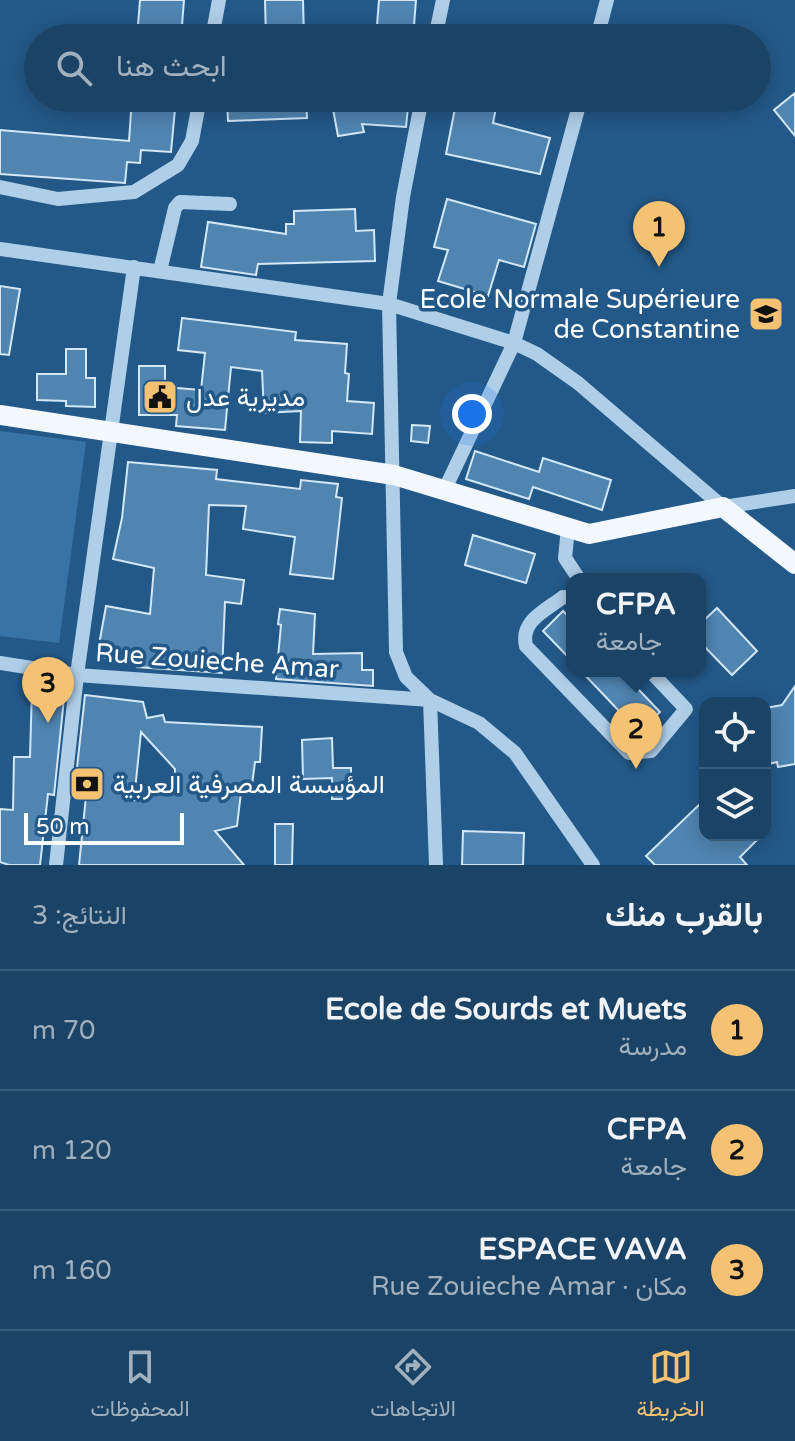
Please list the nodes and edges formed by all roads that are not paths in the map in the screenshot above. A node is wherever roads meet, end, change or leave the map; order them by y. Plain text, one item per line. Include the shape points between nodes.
1 (219, 0) edge
2 (443, 0) edge
3 (607, 0) edge
4 (215, 24) edge
5 (438, 24) edge
6 (601, 24) edge
7 (197, 112) edge
8 (419, 112) edge
9 (577, 112) edge
10 (0, 187) edge
11 (230, 204) dead end
12 (0, 249) edge
13 (134, 267) junction
14 (160, 271) junction
15 (389, 304) junction
16 (514, 343) junction
17 (0, 415) edge
18 (110, 432) junction
19 (394, 475) junction
20 (444, 491) junction
21 (795, 496) edge
22 (723, 507) junction
23 (568, 528) junction
24 (795, 564) edge
25 (575, 573) edge
26 (566, 597) edge
27 (0, 663) edge
28 (77, 675) junction
29 (656, 677) edge
30 (430, 700) junction
31 (56, 865) edge
32 (436, 865) edge
33 (593, 865) edge

1 - 4 street
2 - 5 street
3 - 6 street
7 - 10 street via 192,141 178,165 134,192 58,199
8 - 15 street
9 - 16 street
11 - 14 street via 180,202
12 - 13 street
13 - 14 street
13 - 18 street
14 - 15 street
15 - 16 street
15 - 19 street
16 - 20 street
16 - 22 street via 578,383
17 - 18 main road
18 - 19 main road
18 - 28 street
19 - 20 main road
19 - 30 street via 396,652 406,677
20 - 23 main road
21 - 22 street
22 - 23 main road via 589,534
22 - 24 main road
23 - 25 street via 565,558
26 - 29 street via 527,624 526,646 629,753 651,751 686,709
27 - 28 street, Rue Zouieche Amar
28 - 30 street, Rue Zouieche Amar
28 - 31 street
30 - 32 street
30 - 33 street via 479,723 515,753

